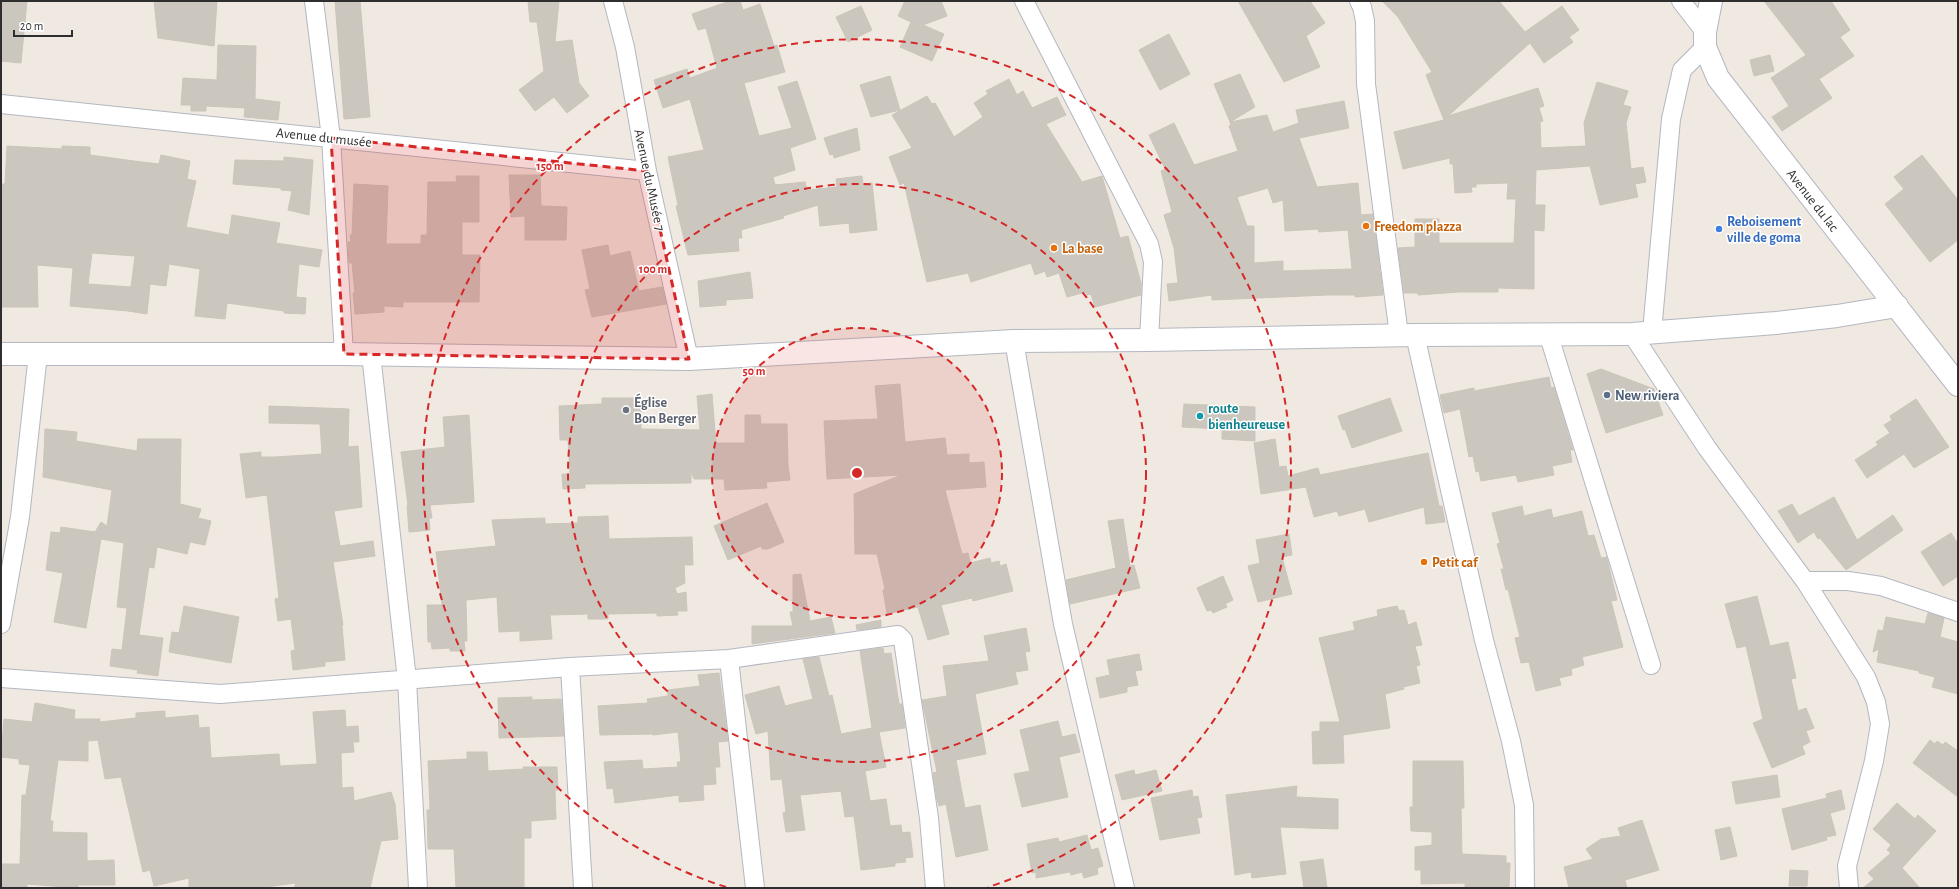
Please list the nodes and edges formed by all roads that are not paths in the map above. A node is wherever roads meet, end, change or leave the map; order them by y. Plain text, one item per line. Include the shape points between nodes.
1 (314, 1) edge
2 (613, 1) edge
3 (1024, 1) edge
4 (1359, 1) edge
5 (1681, 1) edge
6 (1711, 1) edge
7 (1705, 39) junction
8 (1, 104) edge
9 (331, 138) junction
10 (647, 171) junction
11 (1897, 306) junction
12 (1548, 333) junction
13 (1642, 333) junction
14 (1407, 335) junction
15 (1149, 340) junction
16 (1014, 341) junction
17 (1, 354) edge
18 (38, 354) junction
19 (344, 354) junction
20 (371, 354) junction
21 (689, 359) junction
22 (1958, 385) edge
23 (1805, 581) junction
24 (1958, 612) edge
25 (1, 624) edge
26 (729, 659) junction
27 (1651, 665) dead end
28 (570, 667) junction
29 (1, 678) edge
30 (407, 680) junction
31 (418, 888) edge
32 (583, 888) edge
33 (755, 888) edge
34 (935, 888) edge
35 (1125, 888) edge
36 (1526, 888) edge
37 (1849, 888) edge

1 - 9 street
2 - 10 street, Avenue du Musée 7 via 625,47
3 - 15 street via 1149,244 1153,262
4 - 14 street via 1365,21 1366,84
5 - 7 street
6 - 7 street
7 - 11 street, Avenue du lac via 1718,78
7 - 13 street via 1682,70 1671,120
8 - 9 street, Avenue du musée
9 - 10 street, Avenue du musée
9 - 19 street
10 - 21 street, Avenue du Musée 7
11 - 13 street via 1784,322
11 - 22 street, Avenue du lac
12 - 13 street
12 - 14 street
12 - 27 street
13 - 23 street via 1706,448
14 - 15 street
14 - 36 street via 1511,741 1524,805
15 - 16 street
16 - 21 street
16 - 35 street via 1063,624
17 - 18 street
18 - 19 street
18 - 25 street via 20,517
19 - 20 street
20 - 21 street
20 - 30 street
23 - 24 street via 1848,581 1881,586
23 - 37 street via 1866,677 1876,702 1880,724 1874,761 1847,866
26 - 28 street
26 - 33 street
26 - 34 street via 898,635 901,637 929,818
28 - 30 street
28 - 32 street
29 - 30 street via 220,694
30 - 31 street

